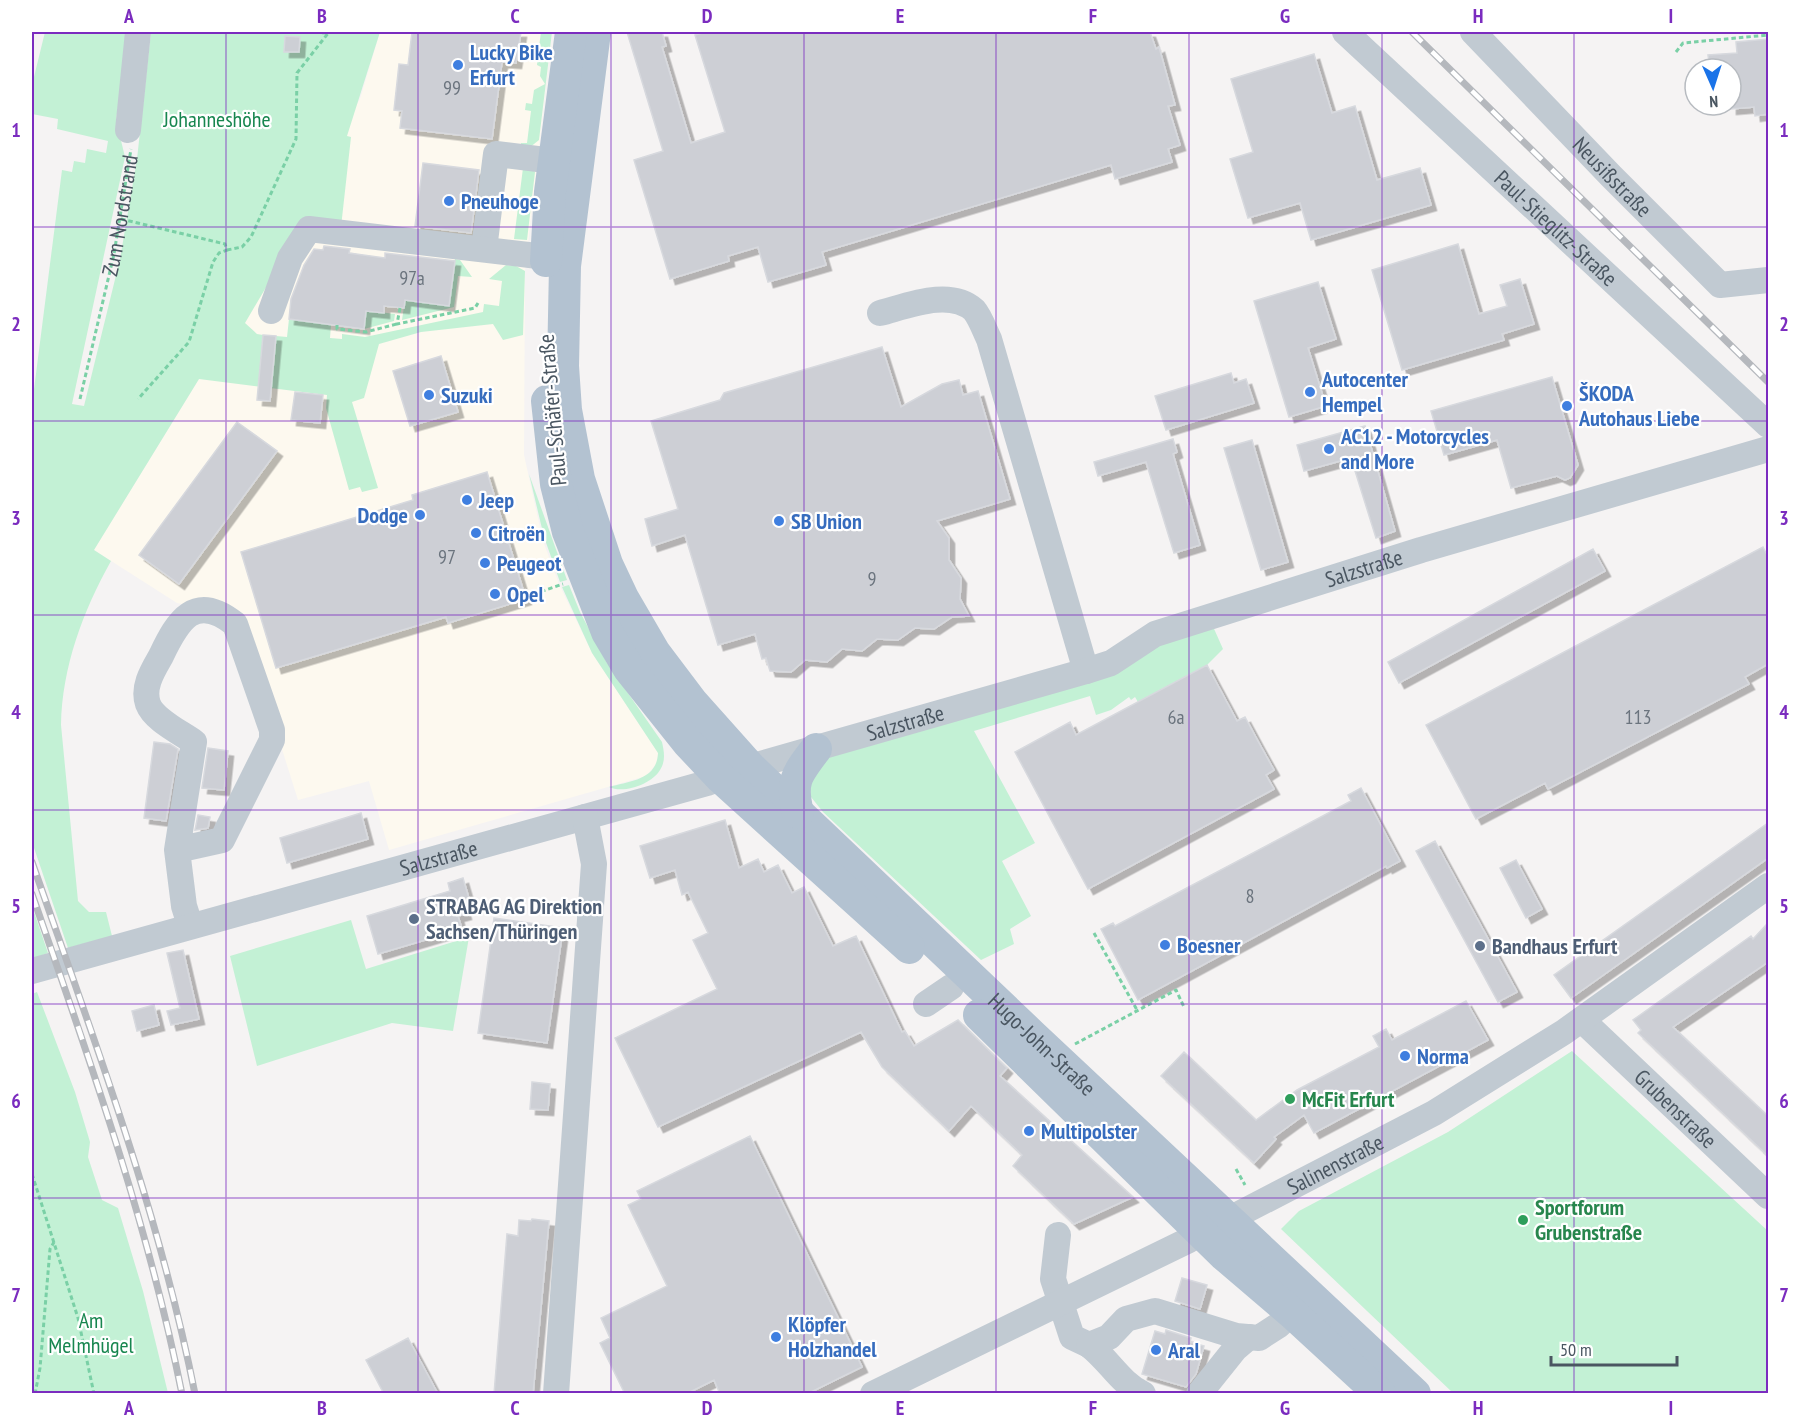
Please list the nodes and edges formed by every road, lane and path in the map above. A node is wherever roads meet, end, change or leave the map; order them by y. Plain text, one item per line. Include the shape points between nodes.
1 (138, 32) edge
2 (308, 32) edge
3 (329, 32) edge
4 (571, 32) edge
5 (595, 32) edge
6 (1345, 32) edge
7 (1473, 32) edge
8 (1768, 35) edge
9 (1676, 52) dead end
10 (128, 130) joint
11 (554, 161) junction
12 (121, 219) junction
13 (484, 249) junction
14 (227, 250) junction
15 (546, 257) junction
16 (1768, 280) edge
17 (478, 303) dead end
18 (400, 308) dead end
19 (271, 311) dead end
20 (880, 314) dead end
21 (398, 324) junction
22 (337, 325) dead end
23 (80, 399) dead end
24 (138, 399) dead end
25 (1768, 425) edge
26 (1768, 449) edge
27 (570, 582) dead end
28 (534, 594) dead end
29 (1086, 672) junction
30 (816, 749) junction
31 (750, 767) junction
32 (721, 778) junction
33 (798, 813) junction
34 (585, 817) junction
35 (177, 850) junction
36 (1768, 886) edge
37 (190, 925) junction
38 (1094, 933) dead end
39 (32, 971) edge
40 (1184, 1007) dead end
41 (1137, 1011) junction
42 (1582, 1020) junction
43 (1074, 1046) dead end
44 (1236, 1169) dead end
45 (32, 1174) edge
46 (1245, 1185) dead end
47 (1768, 1196) edge
48 (1230, 1218) junction
49 (1202, 1233) junction
50 (1058, 1235) dead end
51 (54, 1242) junction
52 (1060, 1302) junction
53 (1292, 1313) junction
54 (1250, 1337) junction
55 (1089, 1345) junction
56 (35, 1394) edge
57 (94, 1394) edge
58 (556, 1394) edge
59 (873, 1394) edge
60 (1143, 1394) edge
61 (1199, 1394) edge
62 (1380, 1394) edge
63 (1415, 1394) edge

1 - 10 street, Zum Nordstrand
2 - 3 path
3 - 14 path via 297,73 296,139 251,237 242,247
4 - 11 main road, Paul-Schäfer-Straße
5 - 31 main road, Paul-Schäfer-Straße via 565,266 566,410 579,479 606,564 650,644 692,702
6 - 25 street, Paul-Stieglitz-Straße
7 - 16 street, Neusißstraße via 1720,285
8 - 9 path via 1683,43
10 - 12 path, Zum Nordstrand via 132,147
11 - 13 street via 496,154
11 - 15 main road, Paul-Schäfer-Straße
12 - 14 path via 225,244
12 - 23 path, Zum Nordstrand
13 - 15 street
13 - 19 street via 309,229 290,258
14 - 24 path via 213,262 189,342
15 - 32 main road, Paul-Schäfer-Straße via 544,359 550,442 568,532 607,632 628,669
17 - 21 path via 475,308
18 - 21 path
20 - 29 street via 947,299 974,310 989,339
21 - 22 path via 366,332 337,329
26 - 29 street, Salzstraße via 1419,545 1155,634 1111,663
27 - 28 path
29 - 30 street, Salzstraße
30 - 31 street, Salzstraße
30 - 33 main road via 796,774 793,793
31 - 32 street, Salzstraße
31 - 33 main road, Hugo-John-Straße
32 - 34 street, Salzstraße
32 - 49 main road, Hugo-John-Straße via 938,995
33 - 48 main road, Hugo-John-Straße
34 - 37 street, Salzstraße
34 - 58 street via 605,866 591,924
35 - 35 street via 194,742 153,713 146,690 175,627 190,614 206,610 222,614 235,624 272,730 272,740 222,840
35 - 37 street
36 - 42 street, Salinenstraße
37 - 39 street, Salzstraße
38 - 41 path
40 - 41 path via 1176,990
41 - 43 path
42 - 47 street, Grubenstraße
42 - 48 street, Salinenstraße via 1434,1113
44 - 46 path
45 - 51 path
48 - 49 street, Salinenstraße
48 - 63 main road, Hugo-John-Straße
49 - 52 street, Salinenstraße
49 - 53 main road, Hugo-John-Straße
50 - 52 street via 1053,1279
51 - 56 path
51 - 57 path via 78,1318
52 - 55 street via 1072,1337
52 - 59 street, Salinenstraße
53 - 54 street via 1258,1338
53 - 62 main road, Hugo-John-Straße
54 - 55 street via 1155,1311 1126,1319 1109,1337
54 - 61 street via 1235,1349
55 - 60 street via 1131,1388

